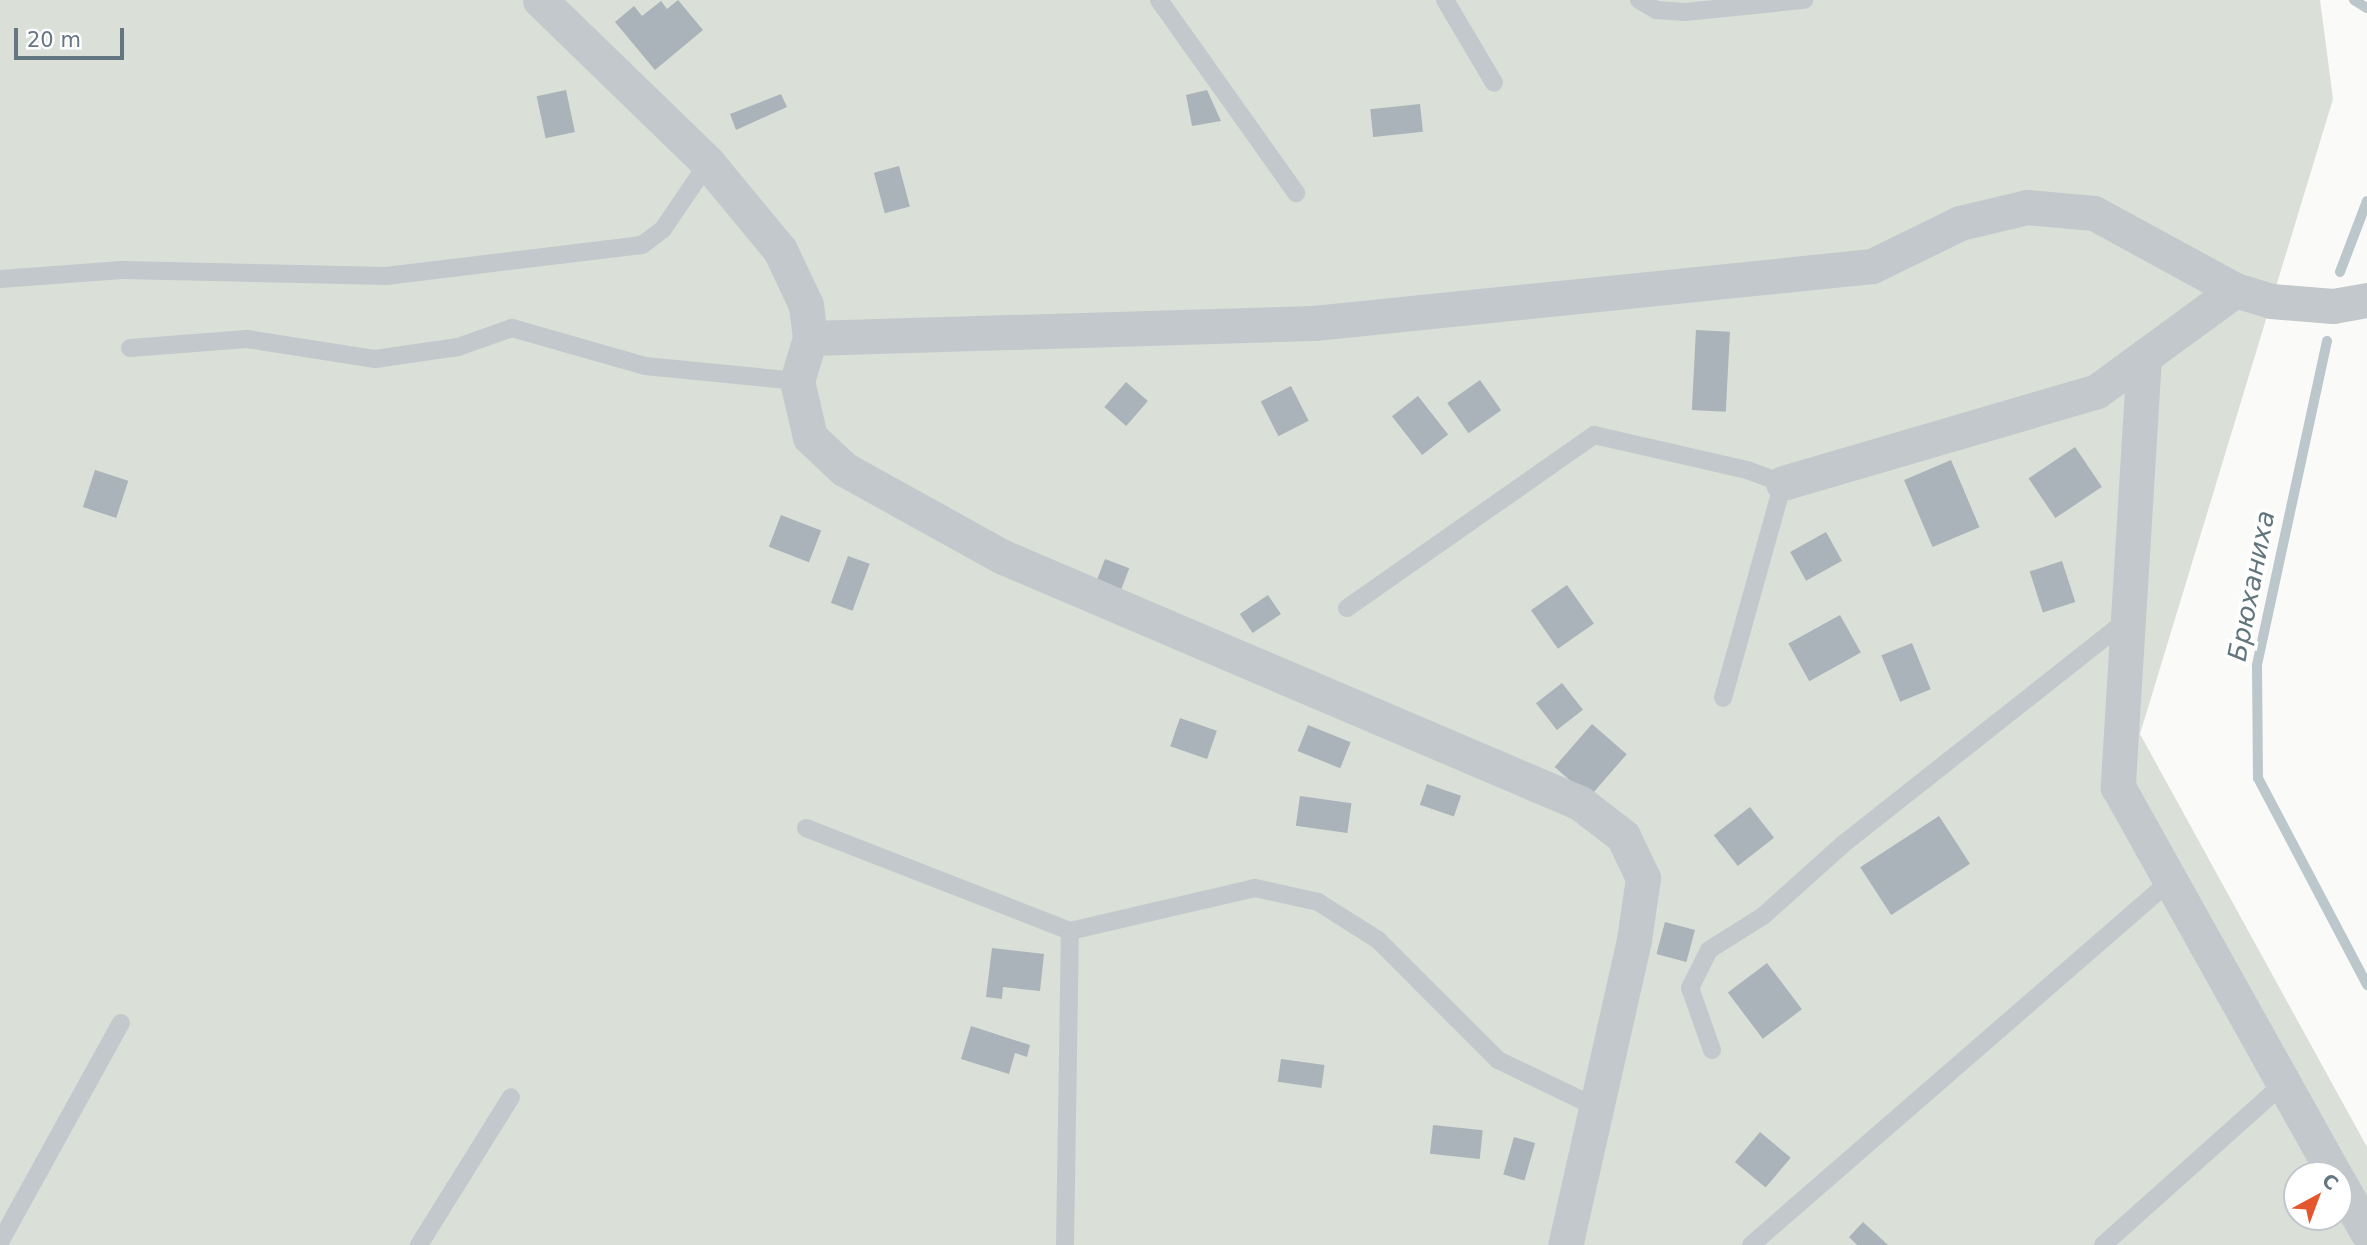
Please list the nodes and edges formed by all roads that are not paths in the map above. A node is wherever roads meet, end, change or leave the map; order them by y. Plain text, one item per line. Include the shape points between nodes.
1 (1160, 0) edge
2 (1445, 0) edge
3 (1639, 0) edge
4 (1804, 0) edge
5 (553, 3) edge
6 (1494, 83) dead end
7 (708, 163) junction
8 (1296, 193) dead end
9 (0, 279) edge
10 (2235, 289) junction
11 (2367, 300) edge
12 (810, 338) junction
13 (130, 348) dead end
14 (2144, 357) junction
15 (797, 382) junction
16 (1783, 483) junction
17 (1347, 608) dead end
18 (2128, 619) junction
19 (1723, 698) dead end
20 (806, 828) dead end
21 (2170, 881) junction
22 (1070, 931) junction
23 (121, 1023) dead end
24 (1712, 1049) dead end
25 (2284, 1083) junction
26 (511, 1097) dead end
27 (1594, 1106) junction
28 (2327, 1161) edge
29 (2353, 1207) edge
30 (2367, 1232) edge
31 (0, 1242) edge
32 (419, 1245) edge
33 (1065, 1245) edge
34 (1564, 1245) edge
35 (1751, 1245) edge
36 (2103, 1245) edge

1 - 8 lane
2 - 6 lane
3 - 4 lane via 1657,10 1685,12
5 - 7 street
7 - 9 lane via 663,229 642,245 386,276 122,270
7 - 12 street via 780,250 806,305
10 - 11 street via 2271,302 2333,306
10 - 12 street via 2094,213 2026,207 1960,223 1872,266 1314,323
10 - 14 street
12 - 15 street
13 - 15 lane via 247,339 375,359 458,347 512,328 645,366
14 - 16 street via 2097,391
14 - 18 street
15 - 27 street via 810,437 844,469 1003,557 1580,803 1623,836 1643,878
16 - 17 lane via 1594,435
16 - 19 lane
18 - 21 street via 2118,787
18 - 24 lane via 1842,845 1763,916 1709,950 1690,988
20 - 22 lane
21 - 25 street
21 - 35 lane
22 - 27 lane via 1255,888 1318,902 1378,940 1497,1060
22 - 33 lane
23 - 31 lane
25 - 28 street
25 - 36 lane
26 - 32 lane
27 - 34 street
29 - 30 street

